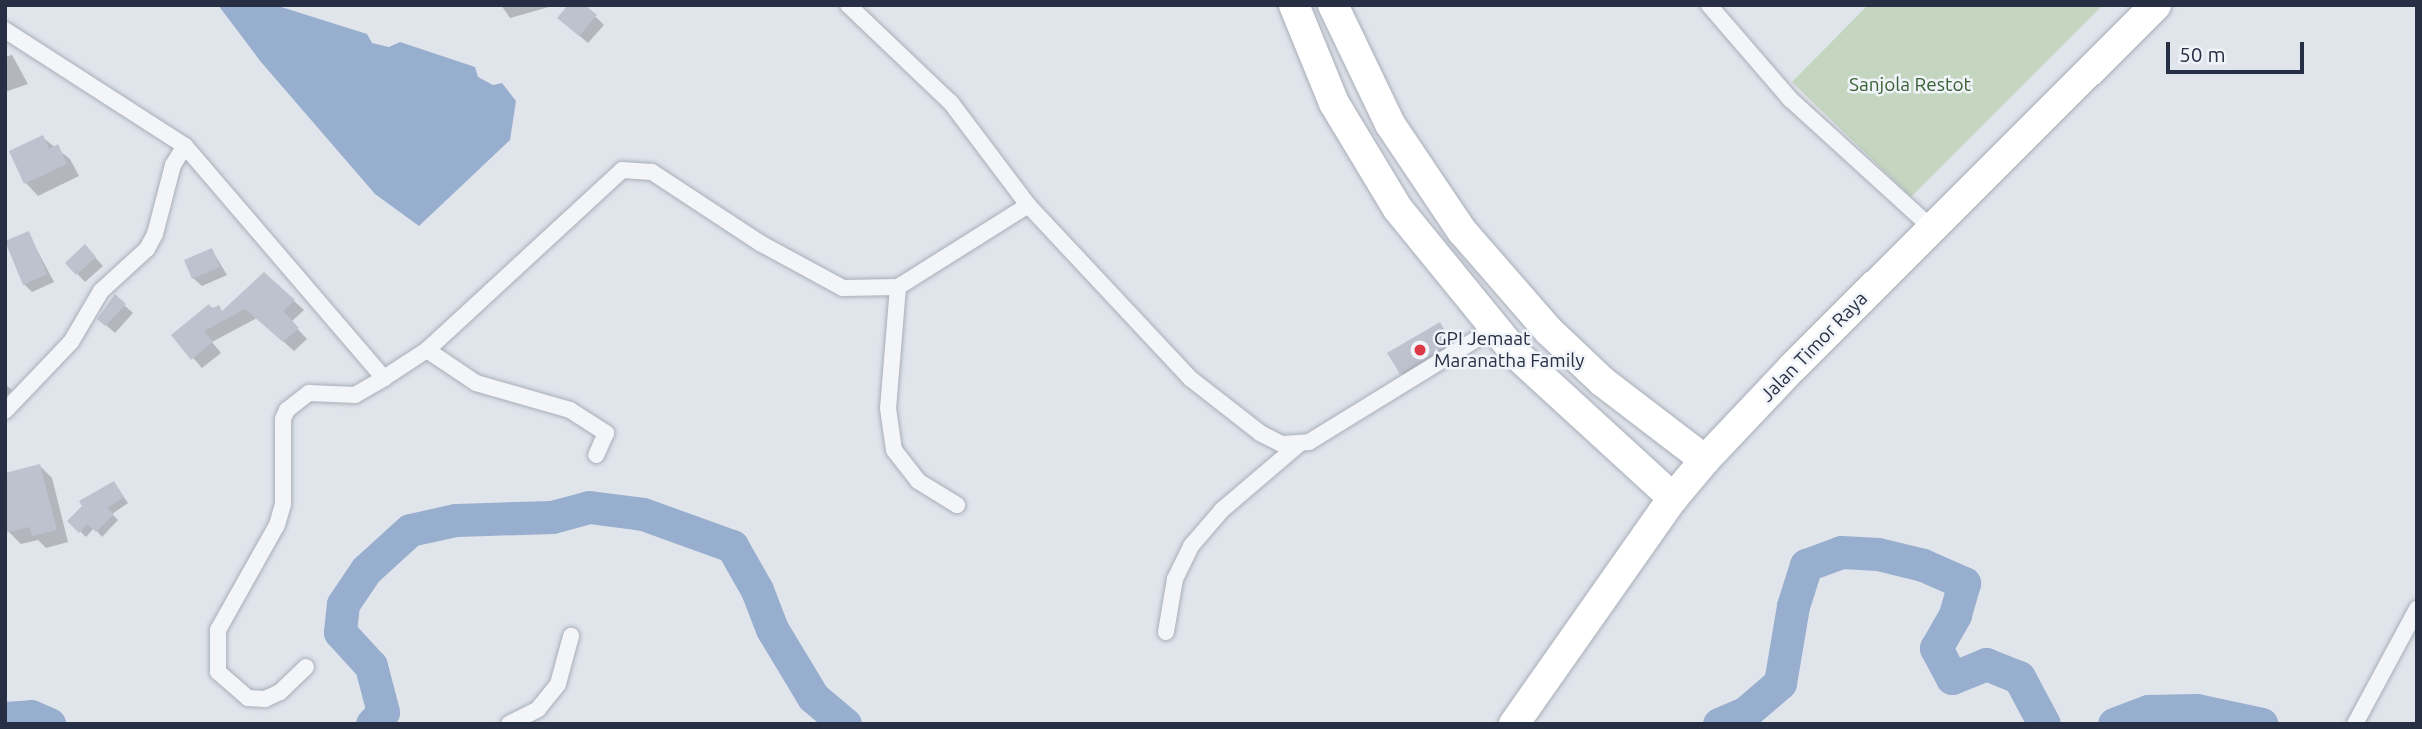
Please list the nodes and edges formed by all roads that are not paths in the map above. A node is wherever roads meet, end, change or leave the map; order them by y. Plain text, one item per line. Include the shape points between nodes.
1 (848, 5) edge
2 (1294, 5) edge
3 (1333, 5) edge
4 (1709, 5) edge
5 (2156, 5) edge
6 (5, 30) edge
7 (1374, 95) junction
8 (1340, 113) junction
9 (185, 146) junction
10 (1028, 205) junction
11 (1932, 228) junction
12 (898, 287) junction
13 (1493, 329) junction
14 (427, 350) junction
15 (384, 378) junction
16 (5, 411) edge
17 (1297, 446) junction
18 (596, 455) dead end
19 (1706, 460) junction
20 (1673, 498) junction
21 (957, 506) dead end
22 (2417, 609) edge
23 (1167, 632) dead end
24 (571, 636) dead end
25 (306, 667) dead end
26 (509, 724) edge
27 (1514, 724) edge
28 (2355, 724) edge

1 - 10 street via 951,103
2 - 8 highway
3 - 7 highway
4 - 11 street via 1790,99
5 - 11 highway, Jalan Timor Raya
6 - 9 street
7 - 8 highway
7 - 19 highway via 1427,184 1504,282 1603,382
8 - 13 highway via 1398,209
9 - 15 street
9 - 16 street via 173,165 147,249 101,291 71,342
10 - 12 street
10 - 17 street via 1191,379 1260,433
11 - 19 highway, Jalan Timor Raya
12 - 14 street via 843,288 760,243 652,173 622,170
12 - 21 street via 888,408 894,450 918,481
13 - 17 street
13 - 20 highway
14 - 15 street
14 - 18 street via 475,383 570,410 606,433
15 - 25 street via 355,396 309,393 288,410 283,419 283,505 277,525 218,630 218,672 248,698 265,699 280,692
17 - 23 street via 1222,510 1191,545 1175,579
19 - 20 highway, Jalan Timor Raya
20 - 27 highway, Jalan Timor Raya
22 - 28 street
24 - 26 street via 558,684 538,709

